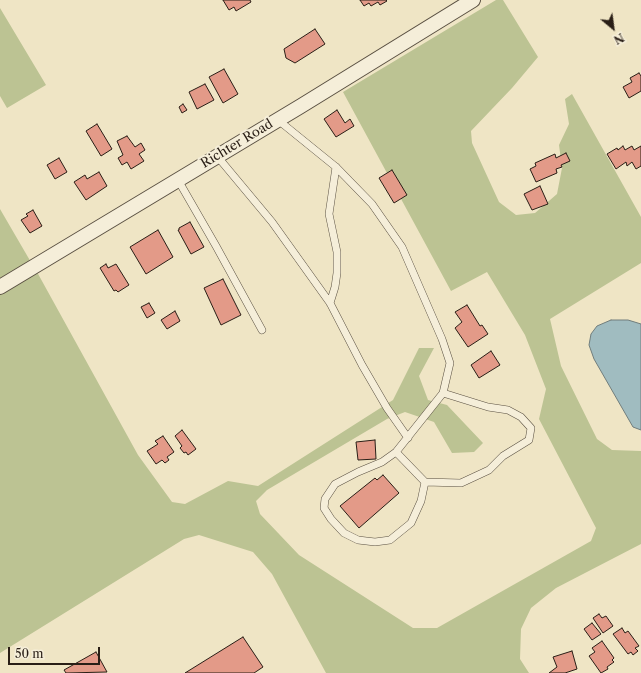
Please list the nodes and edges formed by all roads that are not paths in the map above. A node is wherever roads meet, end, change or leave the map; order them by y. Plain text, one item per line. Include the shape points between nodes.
1 (473, 0) edge
2 (278, 120) junction
3 (217, 156) junction
4 (336, 167) junction
5 (178, 180) junction
6 (0, 287) edge
7 (330, 303) junction
8 (262, 330) dead end
9 (443, 393) junction
10 (408, 438) junction
11 (396, 452) junction
12 (425, 482) junction

1 - 2 street, Richter Road
2 - 3 street, Richter Road
2 - 4 lane
3 - 5 street, Richter Road
3 - 7 lane via 272,222
4 - 7 lane via 329,214 337,252 337,273
4 - 9 lane via 372,204 402,247 450,363
5 - 6 street, Richter Road
5 - 8 lane
7 - 10 lane via 362,365
9 - 10 lane
9 - 12 lane via 488,407 508,410 521,417 531,428 529,440 503,456 489,470 460,483
10 - 11 lane
11 - 12 lane
11 - 12 lane via 382,462 335,484 325,499 324,508 344,533 358,540 390,540 411,523 421,501

